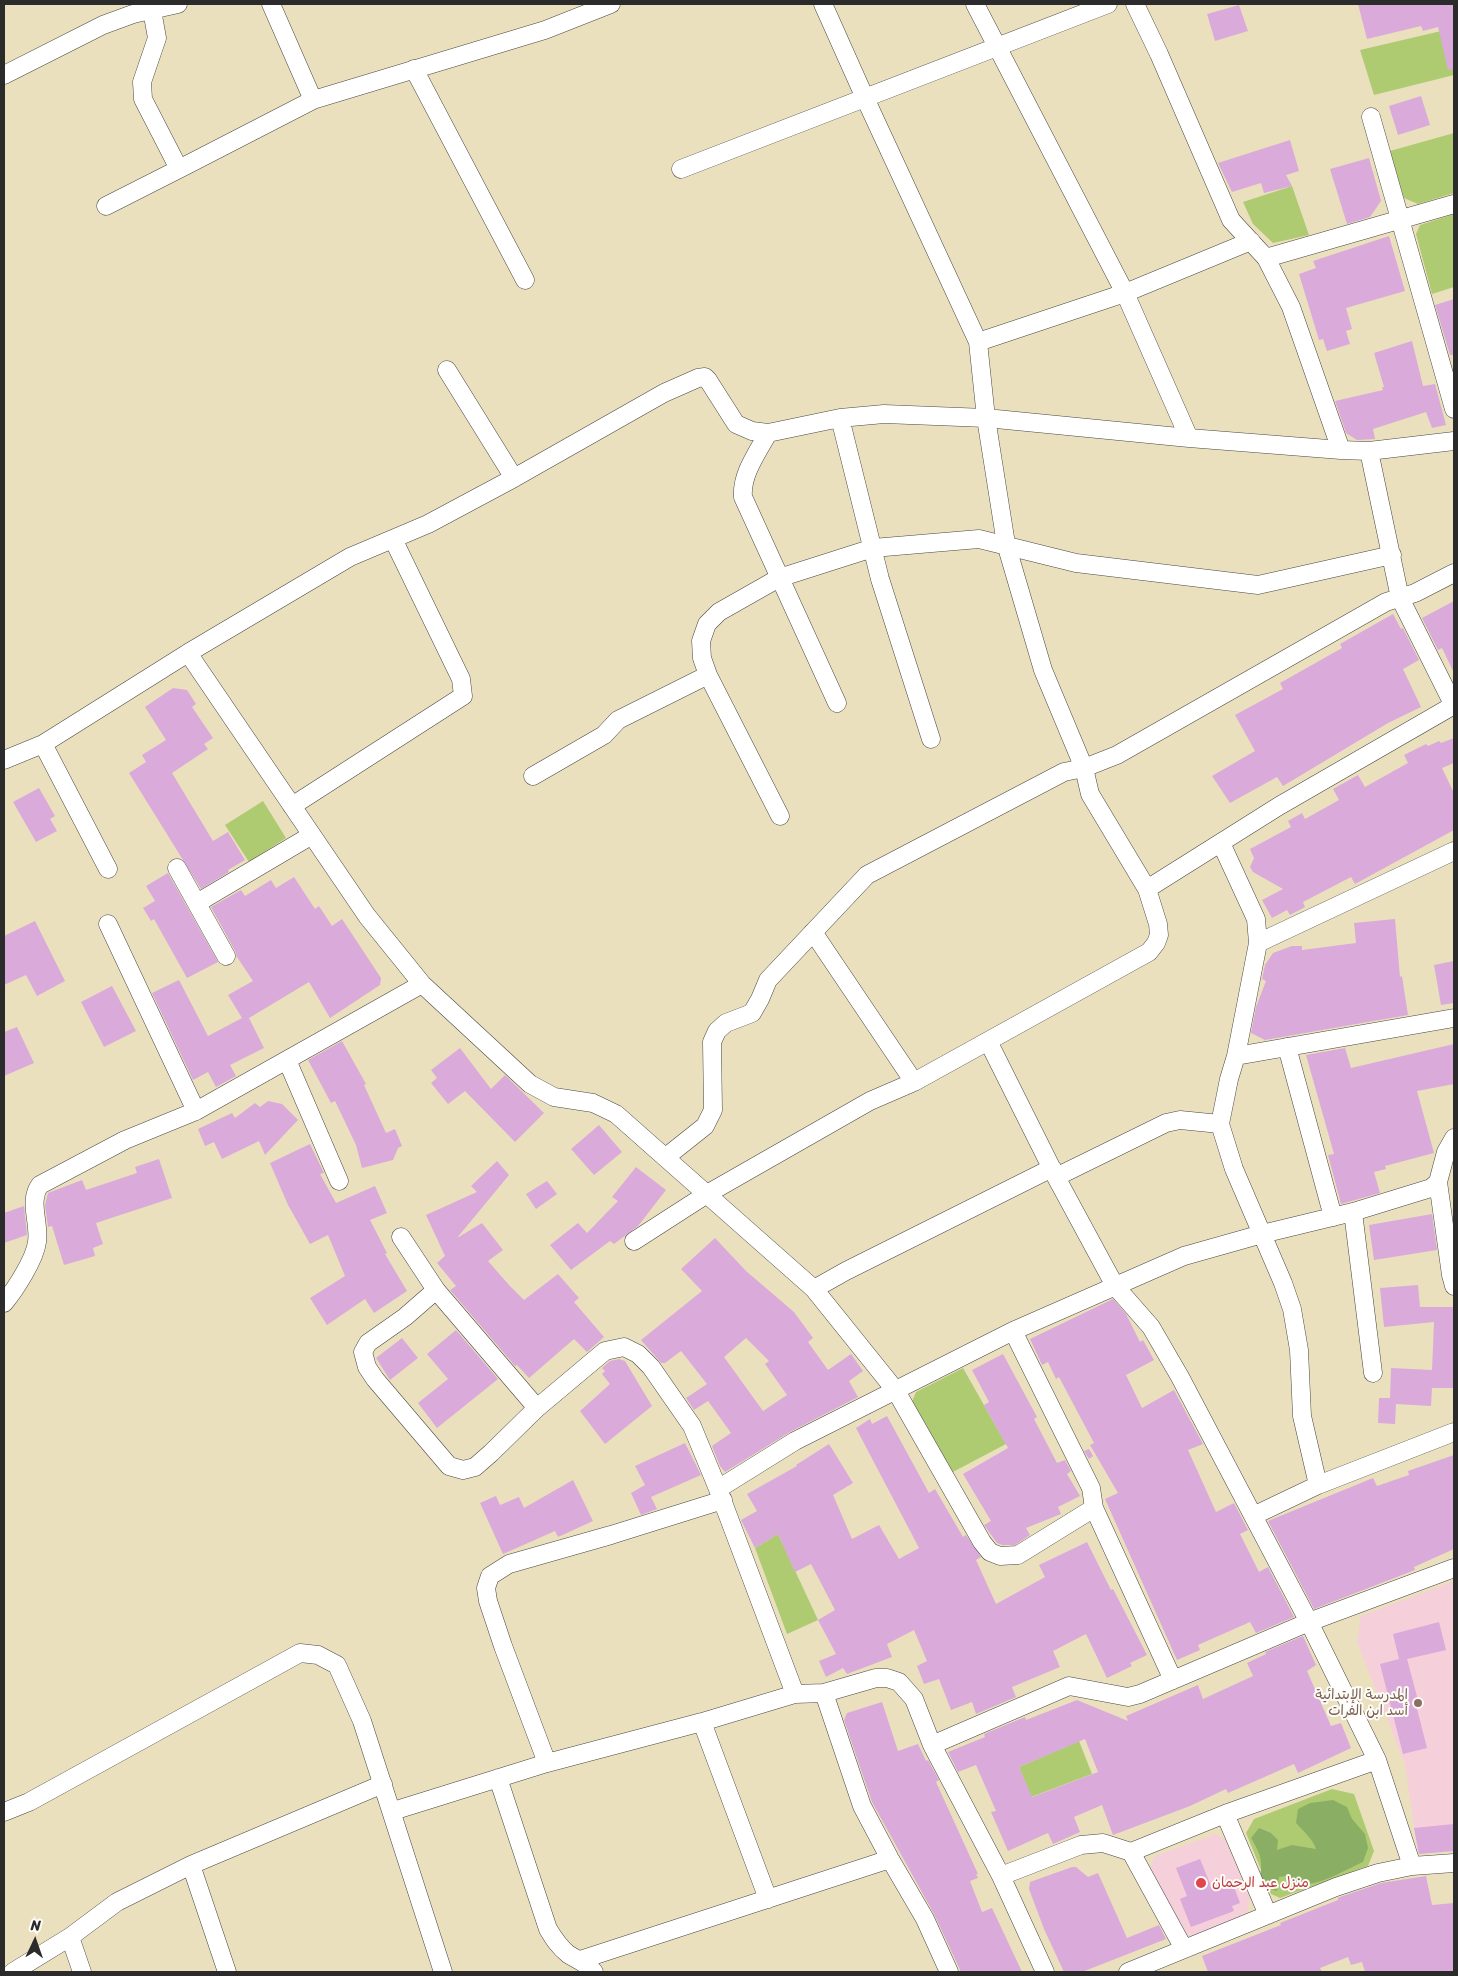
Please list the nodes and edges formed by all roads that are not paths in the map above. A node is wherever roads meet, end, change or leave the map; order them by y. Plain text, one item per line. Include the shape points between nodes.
1 (178, 4) edge
2 (271, 4) edge
3 (611, 4) edge
4 (823, 4) edge
5 (974, 4) edge
6 (1108, 4) edge
7 (1135, 4) edge
8 (150, 7) edge
9 (996, 46) junction
10 (414, 69) junction
11 (4, 75) edge
12 (865, 98) junction
13 (313, 100) junction
14 (1371, 117) dead end
15 (681, 169) dead end
16 (179, 170) junction
17 (1454, 204) edge
18 (106, 206) dead end
19 (1400, 219) junction
20 (1252, 241) junction
21 (1266, 258) junction
22 (525, 280) dead end
23 (1125, 293) junction
24 (978, 342) junction
25 (447, 370) dead end
26 (1454, 410) edge
27 (840, 418) junction
28 (986, 418) junction
29 (768, 433) junction
30 (1189, 438) junction
31 (1454, 441) edge
32 (1342, 450) junction
33 (1369, 452) junction
34 (514, 478) junction
35 (393, 538) junction
36 (1006, 544) junction
37 (872, 548) junction
38 (1392, 556) junction
39 (1454, 574) edge
40 (779, 578) junction
41 (1400, 598) junction
42 (188, 653) junction
43 (708, 676) junction
44 (837, 703) dead end
45 (1454, 706) edge
46 (932, 739) dead end
47 (43, 744) junction
48 (4, 760) edge
49 (1084, 768) junction
50 (533, 776) dead end
51 (292, 806) junction
52 (780, 816) dead end
53 (312, 835) junction
54 (1221, 843) junction
55 (1454, 851) edge
56 (177, 868) dead end
57 (108, 869) dead end
58 (1147, 889) junction
59 (197, 903) junction
60 (108, 924) dead end
61 (813, 932) junction
62 (1258, 943) junction
63 (226, 956) dead end
64 (422, 984) junction
65 (1454, 1018) edge
66 (988, 1041) junction
67 (1287, 1047) junction
68 (1236, 1056) junction
69 (287, 1060) junction
70 (914, 1082) junction
71 (196, 1111) junction
72 (1220, 1124) junction
73 (1454, 1138) edge
74 (666, 1157) junction
75 (1054, 1172) junction
76 (339, 1181) dead end
77 (1438, 1182) junction
78 (706, 1194) junction
79 (1353, 1212) junction
80 (1333, 1217) junction
81 (1262, 1234) junction
82 (401, 1237) dead end
83 (634, 1241) dead end
84 (1115, 1286) junction
85 (1454, 1286) edge
86 (814, 1289) junction
87 (436, 1290) junction
88 (4, 1303) edge
89 (1013, 1331) junction
90 (1373, 1373) dead end
91 (896, 1391) junction
92 (537, 1408) junction
93 (1454, 1432) edge
94 (1318, 1485) junction
95 (720, 1494) junction
96 (1094, 1508) junction
97 (1253, 1516) junction
98 (1454, 1568) edge
99 (1309, 1622) junction
100 (1173, 1680) junction
101 (824, 1693) junction
102 (794, 1694) junction
103 (702, 1722) junction
104 (932, 1745) junction
105 (1377, 1760) junction
106 (548, 1762) junction
107 (498, 1778) junction
108 (383, 1784) junction
109 (392, 1811) junction
110 (4, 1812) edge
111 (1225, 1814) junction
112 (1132, 1852) junction
113 (890, 1859) junction
114 (1454, 1863) edge
115 (191, 1865) junction
116 (1412, 1866) junction
117 (1001, 1876) junction
118 (768, 1899) junction
119 (1268, 1915) junction
120 (70, 1937) junction
121 (1184, 1949) junction
122 (580, 1960) junction
123 (12, 1972) edge
124 (82, 1972) edge
125 (227, 1972) edge
126 (443, 1972) edge
127 (594, 1972) edge
128 (949, 1972) edge
129 (1046, 1972) edge
130 (1128, 1972) edge

1 - 8 street
2 - 13 street
3 - 10 street via 545,30
4 - 12 street
5 - 9 street
6 - 9 street
7 - 20 street via 1231,220
8 - 11 street via 103,25
8 - 16 street via 157,38 142,82 143,99
9 - 12 street
9 - 23 street
10 - 13 street
10 - 22 street
12 - 15 street
12 - 24 street
13 - 16 street
14 - 19 street
16 - 18 street
17 - 19 street
19 - 21 street
19 - 26 street
20 - 21 street
20 - 23 street
21 - 32 street via 1291,307
23 - 24 street
23 - 30 street
24 - 28 street
25 - 34 street
27 - 28 street via 884,414
27 - 29 street
27 - 37 street
28 - 30 street
28 - 36 street
29 - 34 street via 736,424 708,380 698,378 664,393
29 - 40 street via 742,488
30 - 32 street
31 - 33 street
32 - 33 street
33 - 38 street
34 - 35 street via 428,524
35 - 42 street via 350,556
35 - 51 street via 461,679 463,696
36 - 37 street via 979,539
36 - 38 street via 1076,563 1258,585
36 - 49 street via 1043,670
37 - 40 street
37 - 46 street
38 - 41 street
39 - 41 street
40 - 43 street via 719,612 707,624 701,641
40 - 44 street
41 - 45 street
41 - 49 street via 1386,602 1117,755
42 - 47 street
42 - 51 street
43 - 50 street via 618,720 604,735
43 - 52 street
45 - 54 street via 1352,763
47 - 48 street
47 - 57 street
49 - 58 street via 1090,794
49 - 61 street via 1064,772 867,875
51 - 53 street
53 - 59 street
53 - 64 street via 367,916
54 - 58 street
54 - 62 street via 1256,919
55 - 62 street
56 - 59 street
58 - 66 street via 1159,935 1149,952
59 - 63 street
60 - 71 street
61 - 70 street
61 - 74 street via 768,980 752,1013 726,1023 717,1031 712,1042 713,1110 705,1126
62 - 68 street
64 - 69 street
64 - 74 street via 530,1084 554,1097 593,1103 616,1114
65 - 67 street
66 - 70 street
66 - 75 street
67 - 68 street
67 - 80 street
68 - 72 street
69 - 71 street
69 - 76 street
70 - 78 street via 870,1101
71 - 88 street via 125,1140 40,1185 35,1191 37,1242 14,1290
72 - 75 street via 1180,1120 1166,1123
72 - 81 street via 1234,1169
73 - 77 street via 1446,1152
74 - 78 street
75 - 84 street
75 - 86 street
77 - 79 street via 1431,1188
77 - 85 street
78 - 83 street
78 - 86 street
79 - 80 street
79 - 90 street
80 - 81 street
81 - 84 street via 1184,1256
81 - 94 street via 1294,1318 1302,1416
82 - 87 street
84 - 89 street
84 - 97 street via 1151,1327
86 - 91 street
87 - 92 street
87 - 92 street via 368,1344 364,1352 367,1367 375,1379 430,1445 449,1466 463,1470 491,1453
89 - 91 street
89 - 96 street via 1091,1488
91 - 95 street via 795,1441
91 - 96 street via 990,1552 1000,1556 1018,1554
92 - 95 street via 606,1351 624,1348 638,1354 651,1367 692,1426
93 - 94 street
94 - 97 street
95 - 102 street
95 - 106 street via 602,1538 509,1564 490,1576 486,1588 488,1601
96 - 100 street
97 - 99 street
98 - 99 street
99 - 100 street
99 - 105 street
100 - 104 street via 1128,1697 1069,1686
101 - 102 street
101 - 104 street via 876,1678 899,1682 914,1699
101 - 113 street via 862,1806
102 - 103 street
103 - 106 street
103 - 118 street
104 - 117 street
105 - 111 street
105 - 116 street
106 - 107 street
107 - 109 street
107 - 122 street via 548,1930 558,1945
108 - 109 street
108 - 110 street via 362,1721 338,1665 318,1655 300,1653 29,1802
108 - 115 street
109 - 126 street
111 - 112 street
111 - 119 street
112 - 117 street via 1103,1843 1081,1845
112 - 121 street
113 - 118 street
113 - 128 street
114 - 116 street
115 - 120 street via 118,1902
115 - 125 street
116 - 119 street via 1336,1887
117 - 129 street
118 - 122 street
119 - 121 street
120 - 123 street
120 - 124 street
121 - 130 street
122 - 127 street

